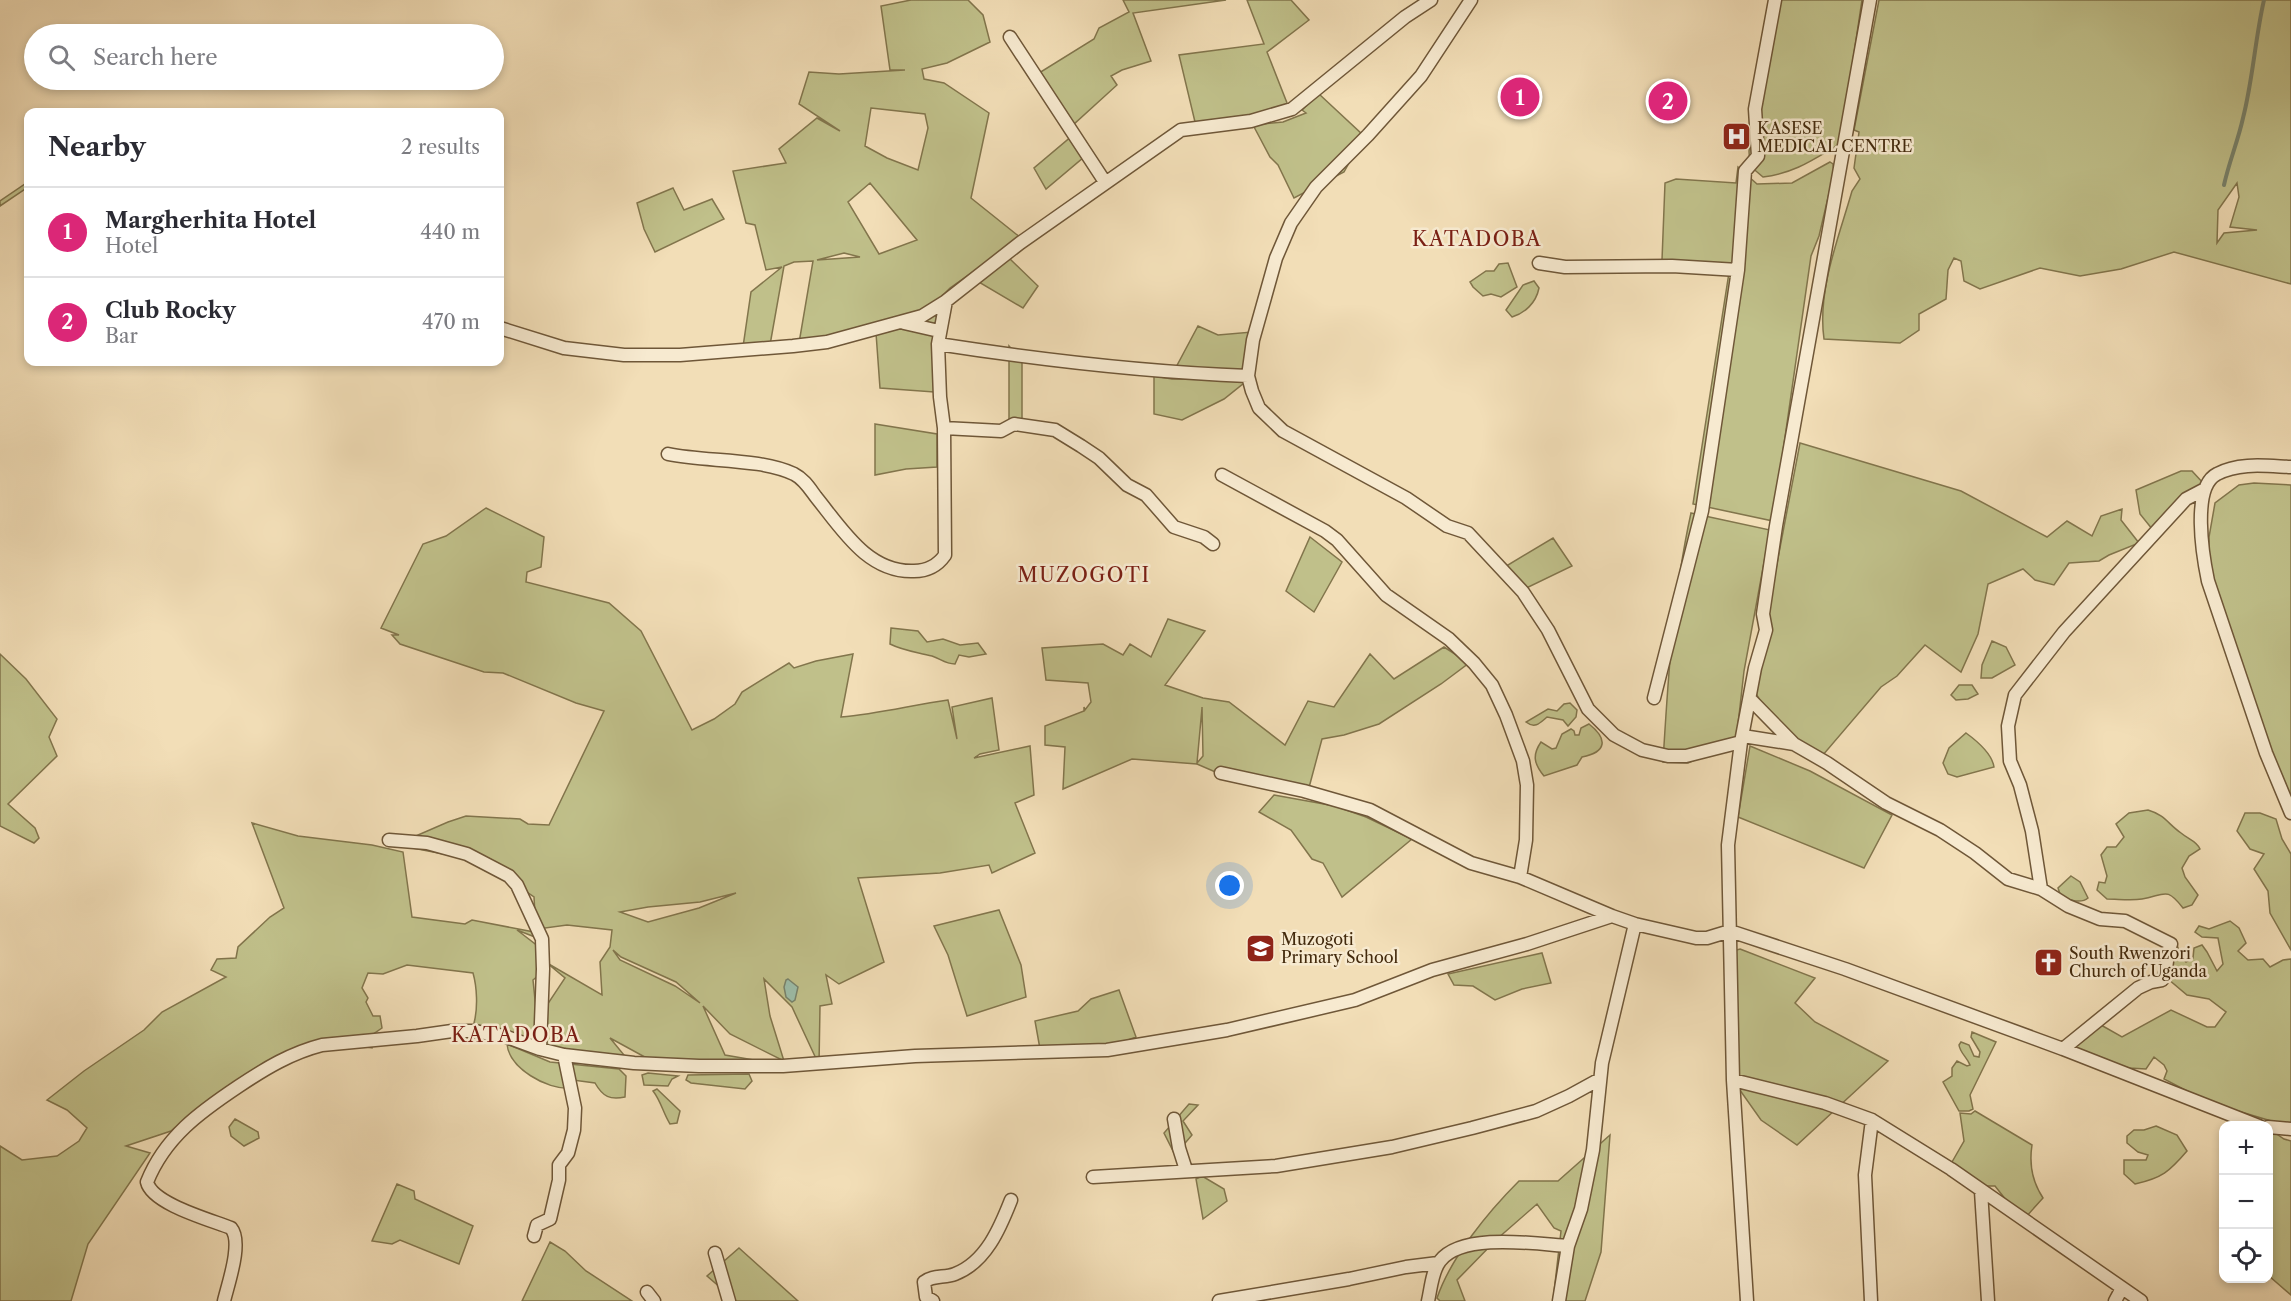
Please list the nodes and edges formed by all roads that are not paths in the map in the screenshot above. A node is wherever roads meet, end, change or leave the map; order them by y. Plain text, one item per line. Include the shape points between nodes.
1 (1431, 0) edge
2 (1471, 0) edge
3 (1775, 0) edge
4 (1870, 0) edge
5 (1010, 37) dead end
6 (1105, 182) junction
7 (1539, 262) dead end
8 (1738, 270) junction
9 (946, 301) junction
10 (903, 322) junction
11 (504, 329) edge
12 (939, 337) junction
13 (1248, 376) junction
14 (944, 428) junction
15 (668, 454) dead end
16 (2291, 467) edge
17 (1222, 475) dead end
18 (2205, 489) junction
19 (1213, 544) dead end
20 (1654, 698) dead end
21 (1750, 699) junction
22 (1742, 739) junction
23 (1794, 744) junction
24 (1221, 773) dead end
25 (2291, 813) edge
26 (390, 840) dead end
27 (1520, 877) junction
28 (2041, 889) junction
29 (1612, 916) junction
30 (1635, 924) junction
31 (1730, 931) junction
32 (540, 1049) junction
33 (2062, 1049) junction
34 (564, 1055) junction
35 (1600, 1079) junction
36 (1733, 1080) junction
37 (1174, 1119) dead end
38 (1872, 1120) junction
39 (2249, 1121) edge
40 (2273, 1127) edge
41 (2291, 1129) edge
42 (1186, 1170) junction
43 (1093, 1177) dead end
44 (1981, 1191) junction
45 (1011, 1200) dead end
46 (534, 1236) dead end
47 (1568, 1246) junction
48 (715, 1253) dead end
49 (1438, 1263) junction
50 (2122, 1288) junction
51 (224, 1301) edge
52 (729, 1301) edge
53 (933, 1301) edge
54 (1219, 1301) edge
55 (1428, 1301) edge
56 (1559, 1301) edge
57 (1747, 1301) edge
58 (1871, 1301) edge
59 (1988, 1301) edge
60 (2115, 1301) edge
61 (2141, 1301) edge

1 - 6 street via 1292,109 1251,121 1183,129
2 - 13 street via 1421,76 1299,209 1276,258 1253,340
3 - 8 street via 1755,109 1758,156 1745,171
4 - 21 street via 1776,526 1762,614 1766,630
5 - 6 street
6 - 9 street
7 - 8 street via 1565,267 1642,265
8 - 20 street via 1697,535
9 - 10 street via 928,314
9 - 12 street
10 - 11 street via 807,345 650,357 564,348
10 - 12 street
12 - 13 street via 1050,360
12 - 14 street
13 - 22 street via 1259,408 1283,431 1406,498 1447,526 1468,533 1523,592 1548,630 1588,709 1614,735 1642,750 1668,756 1686,756
14 - 15 street via 945,555 931,568 921,571 886,567 869,556 795,475 768,466
14 - 19 street via 1001,431 1014,424 1055,430 1146,495 1174,527
16 - 18 street via 2249,465 2230,469 2211,478
17 - 27 street via 1337,540 1386,595 1449,639 1492,685 1523,761 1527,785 1526,840
18 - 25 street via 2202,531 2208,581 2266,753
18 - 28 street via 2186,499 2064,632 2015,695 2008,726 2010,761 2030,822
21 - 22 street
21 - 23 street
22 - 23 street
22 - 31 street via 1728,845
23 - 28 street via 1886,803 1940,830 2008,879
24 - 27 street via 1370,810 1471,863
26 - 32 street via 427,843 467,854 509,876 517,885 542,939
27 - 29 street
28 - 33 street via 2068,906 2100,919 2125,921 2171,945 2162,980 2138,988
29 - 30 street
29 - 34 street via 1527,945 1432,970 1355,1000 1127,1048 915,1056 783,1066 645,1064
30 - 31 street via 1696,938
30 - 35 street
31 - 33 street
31 - 36 street
32 - 34 street
32 - 51 street via 500,1035 462,1031 322,1045 278,1061 201,1111 172,1139 147,1184 173,1205 233,1230 236,1244
33 - 39 street
34 - 46 street via 575,1108 574,1130 568,1153 559,1165 550,1219 537,1225
35 - 42 street via 1536,1111 1392,1147 1276,1167
35 - 47 street via 1593,1150 1581,1209
36 - 38 street via 1824,1103
36 - 57 street
37 - 42 street
38 - 44 street
38 - 58 street via 1865,1175
40 - 41 street
42 - 43 street
44 - 50 street
44 - 59 street
45 - 53 street via 999,1231 977,1260 956,1274 924,1282 926,1297
47 - 49 street via 1489,1243 1461,1247
47 - 56 street
48 - 52 street
49 - 54 street
49 - 55 street
50 - 60 street
50 - 61 street

